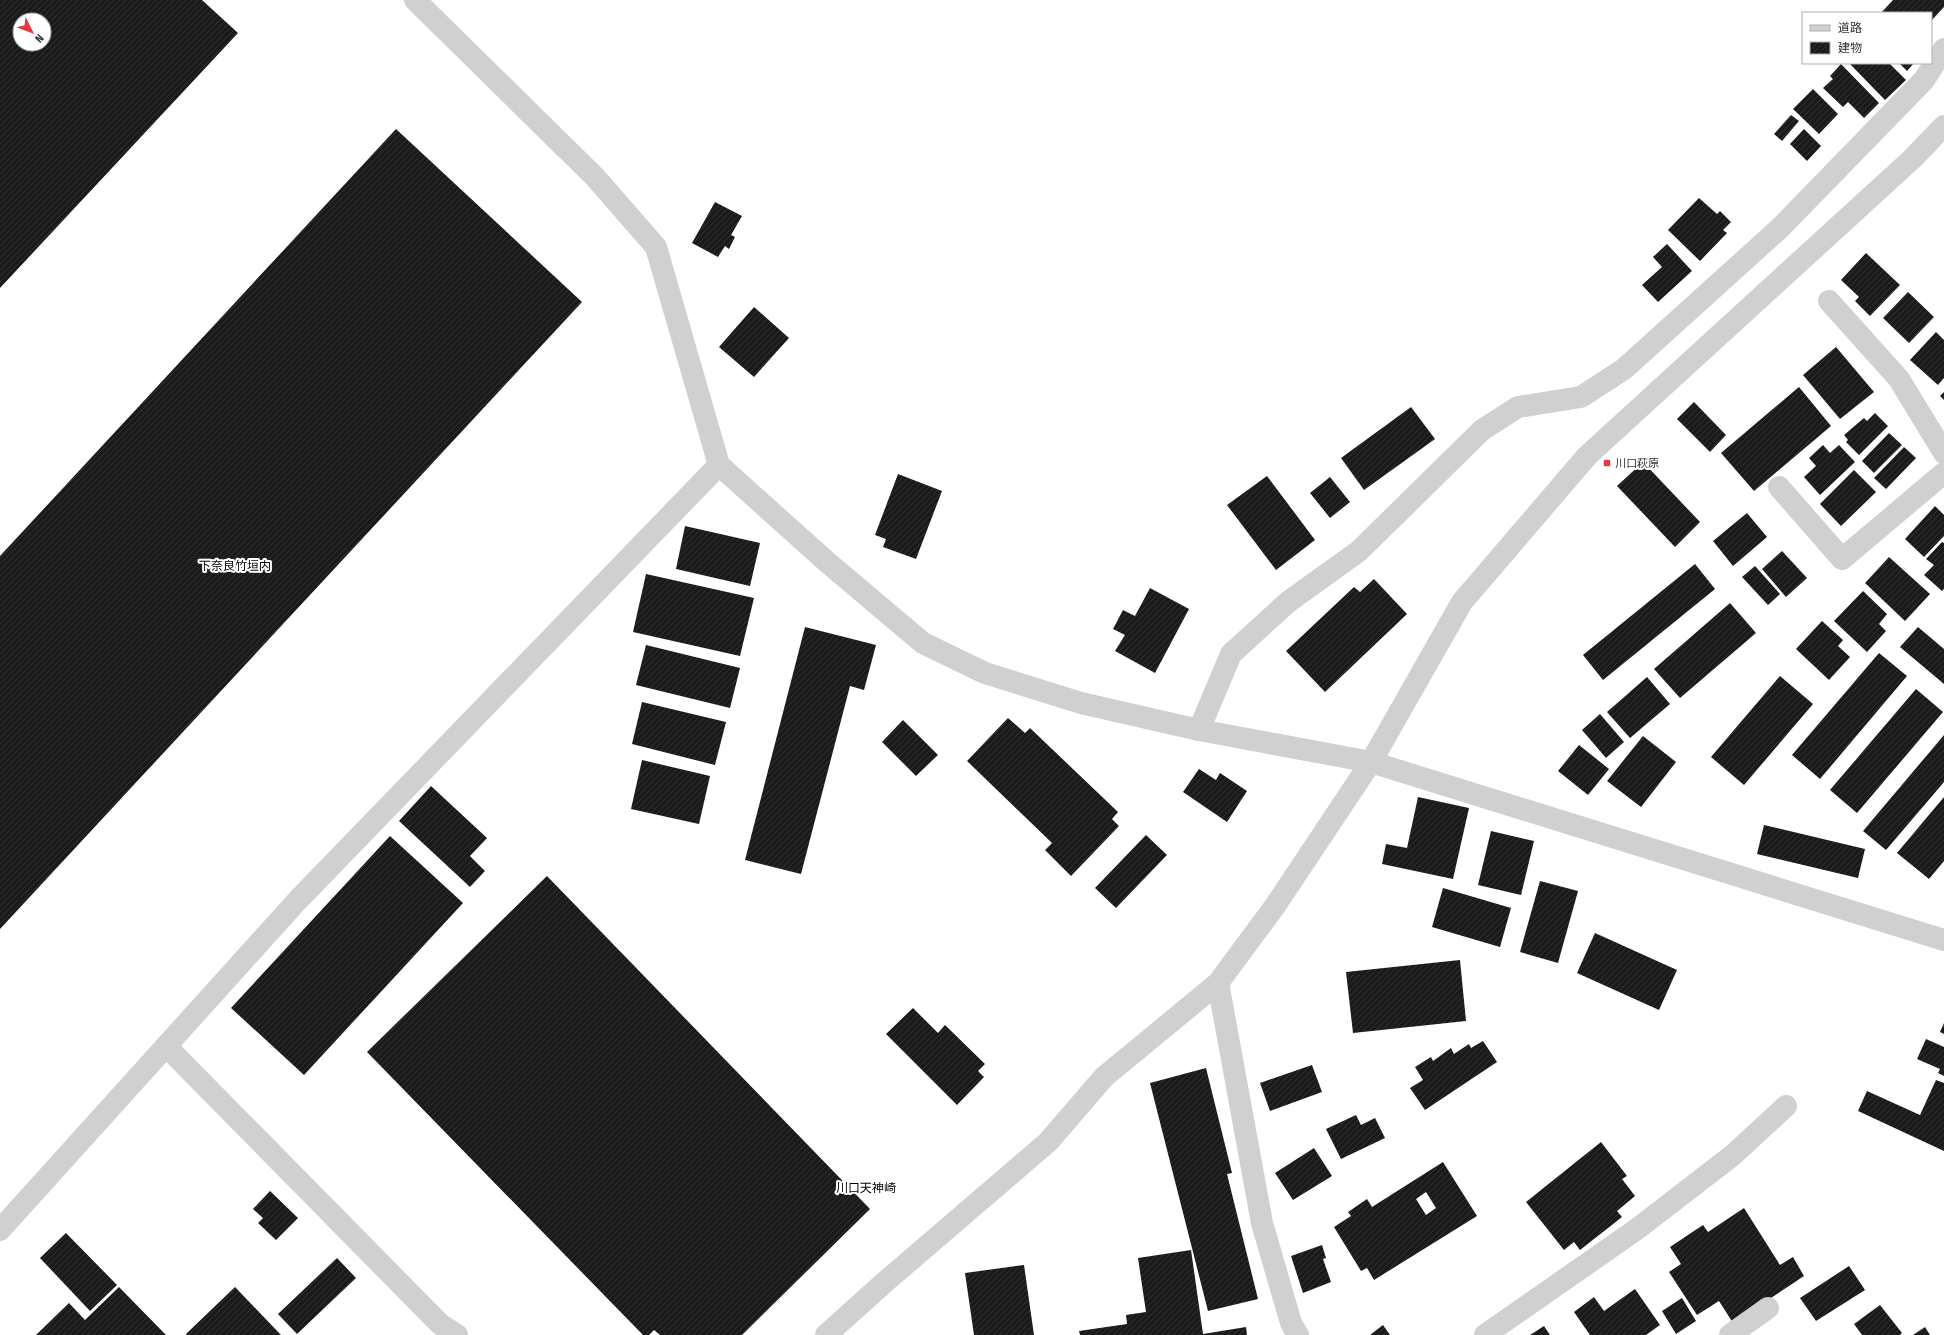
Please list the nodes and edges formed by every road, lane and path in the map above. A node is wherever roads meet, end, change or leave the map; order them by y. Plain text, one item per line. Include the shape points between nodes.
1 (415, 0) edge
2 (1944, 49) edge
3 (1944, 126) edge
4 (1829, 301) dead end
5 (1944, 454) edge
6 (719, 465) junction
7 (1944, 473) edge
8 (1779, 487) dead end
9 (1199, 730) junction
10 (1371, 762) junction
11 (1944, 940) edge
12 (1218, 983) junction
13 (166, 1046) junction
14 (1786, 1106) dead end
15 (0, 1230) edge
16 (1768, 1308) dead end
17 (457, 1335) edge
18 (826, 1335) edge
19 (1298, 1335) edge
20 (1485, 1335) edge
21 (1730, 1335) edge

1 - 6 street via 595,177 656,247
2 - 9 street via 1924,80 1780,228 1624,369 1581,397 1518,407 1482,430 1359,551 1288,602 1231,654
3 - 10 street via 1912,159 1587,456 1462,602
4 - 5 street via 1899,379
6 - 9 street via 827,562 923,642 985,673 1081,703
6 - 13 street via 297,901
7 - 8 street via 1842,559
9 - 10 street
10 - 11 street
10 - 12 street via 1275,906
12 - 18 street via 1104,1077 1048,1142
12 - 19 street via 1262,1223 1291,1323
13 - 15 street
13 - 17 street via 440,1324
14 - 20 street via 1733,1155 1637,1229
16 - 21 street

